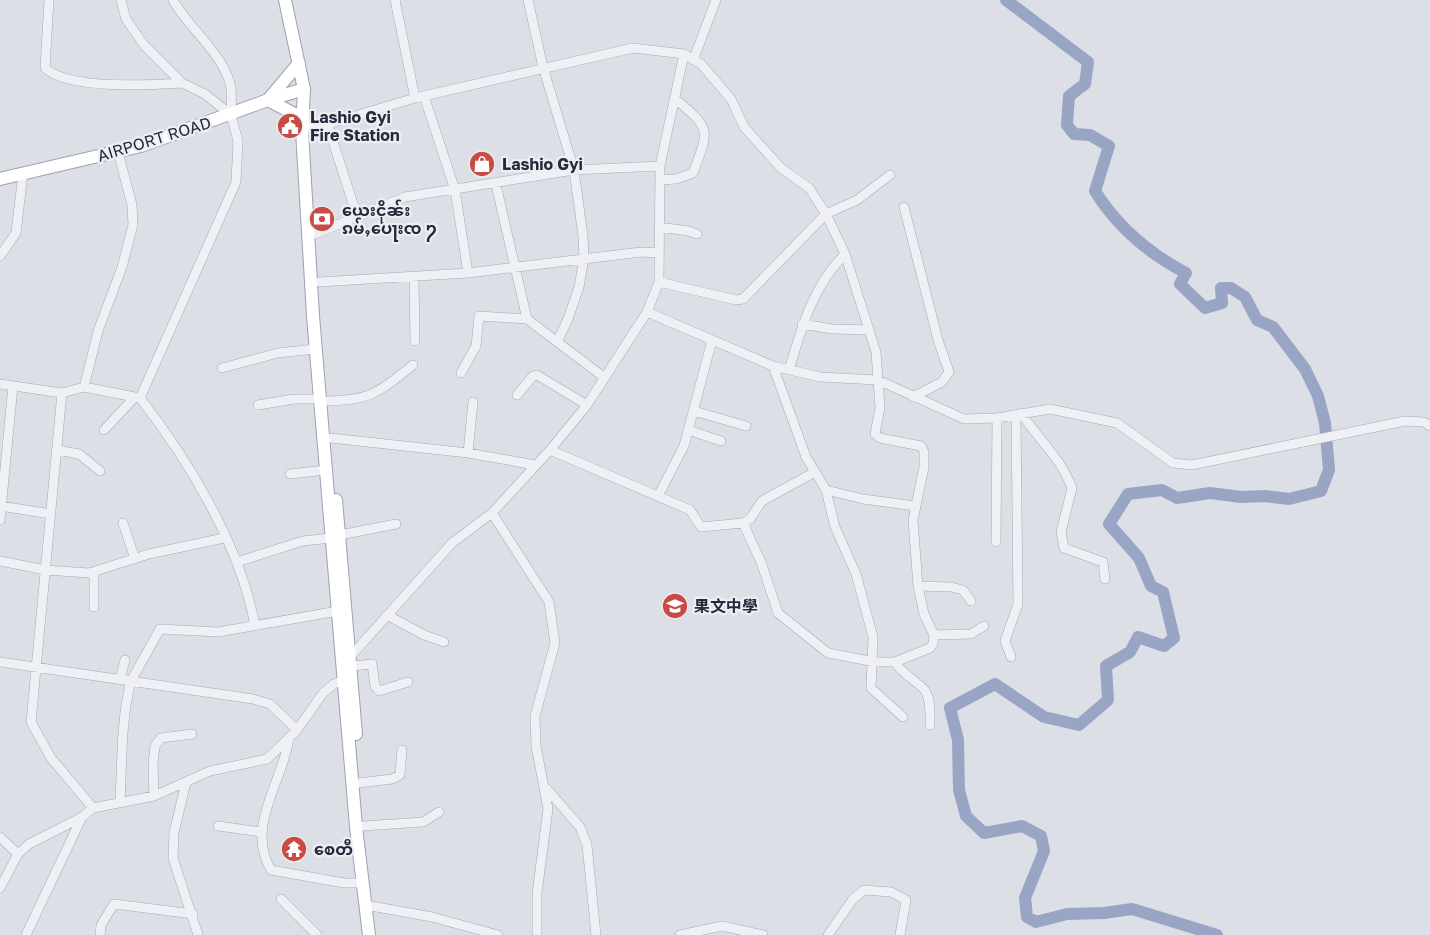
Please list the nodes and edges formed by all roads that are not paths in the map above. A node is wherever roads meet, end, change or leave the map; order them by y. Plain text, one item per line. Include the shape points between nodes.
1 (49, 0) edge
2 (121, 0) edge
3 (172, 0) edge
4 (285, 0) edge
5 (395, 0) edge
6 (528, 0) edge
7 (716, 0) edge
8 (684, 54) junction
9 (694, 58) junction
10 (299, 63) junction
11 (543, 67) junction
12 (182, 83) junction
13 (304, 89) junction
14 (419, 97) junction
15 (268, 99) junction
16 (675, 99) junction
17 (231, 115) junction
18 (327, 123) junction
19 (306, 124) junction
20 (118, 152) junction
21 (660, 166) junction
22 (574, 170) junction
23 (23, 174) junction
24 (890, 175) dead end
25 (0, 179) edge
26 (660, 180) junction
27 (496, 185) junction
28 (455, 190) junction
29 (904, 207) dead end
30 (826, 214) junction
31 (357, 216) junction
32 (659, 227) junction
33 (315, 234) junction
34 (697, 234) dead end
35 (659, 253) junction
36 (845, 254) junction
37 (0, 256) edge
38 (584, 258) junction
39 (516, 266) junction
40 (468, 273) junction
41 (414, 277) junction
42 (319, 282) junction
43 (659, 282) junction
44 (648, 312) junction
45 (527, 320) junction
46 (802, 324) junction
47 (869, 330) junction
48 (712, 340) junction
49 (415, 341) dead end
50 (556, 342) junction
51 (315, 349) junction
52 (413, 365) dead end
53 (773, 366) junction
54 (222, 368) dead end
55 (789, 370) junction
56 (461, 373) dead end
57 (605, 378) junction
58 (878, 380) junction
59 (0, 384) edge
60 (13, 386) junction
61 (84, 387) junction
62 (62, 393) junction
63 (517, 395) dead end
64 (138, 397) junction
65 (913, 397) junction
66 (324, 400) junction
67 (473, 402) dead end
68 (258, 405) dead end
69 (587, 405) junction
70 (694, 411) junction
71 (1019, 414) junction
72 (997, 418) junction
73 (746, 426) dead end
74 (1430, 426) edge
75 (104, 430) dead end
76 (688, 430) junction
77 (331, 438) junction
78 (720, 441) dead end
79 (57, 450) junction
80 (550, 450) junction
81 (468, 453) junction
82 (535, 465) junction
83 (326, 470) junction
84 (100, 471) dead end
85 (815, 472) junction
86 (290, 474) dead end
87 (826, 490) junction
88 (658, 496) junction
89 (1, 506) edge
90 (915, 506) junction
91 (492, 513) junction
92 (51, 514) junction
93 (0, 520) edge
94 (123, 523) dead end
95 (743, 523) junction
96 (396, 524) dead end
97 (336, 536) junction
98 (224, 537) junction
99 (996, 542) dead end
100 (135, 559) junction
101 (0, 561) edge
102 (237, 562) junction
103 (45, 570) junction
104 (94, 572) junction
105 (1104, 579) dead end
106 (918, 586) junction
107 (971, 601) dead end
108 (94, 607) dead end
109 (338, 611) junction
110 (387, 615) junction
111 (255, 626) junction
112 (984, 626) dead end
113 (934, 635) junction
114 (444, 642) dead end
115 (1011, 657) dead end
116 (125, 660) dead end
117 (351, 661) junction
118 (871, 661) junction
119 (0, 662) edge
120 (895, 662) junction
121 (36, 669) junction
122 (120, 679) junction
123 (343, 680) junction
124 (131, 681) junction
125 (408, 682) dead end
126 (903, 717) dead end
127 (930, 726) dead end
128 (297, 729) junction
129 (192, 734) dead end
130 (289, 738) junction
131 (402, 750) dead end
132 (186, 782) junction
133 (359, 783) junction
134 (546, 788) junction
135 (154, 796) junction
136 (120, 802) junction
137 (93, 808) junction
138 (439, 812) dead end
139 (82, 817) junction
140 (218, 826) dead end
141 (363, 826) junction
142 (262, 832) junction
143 (0, 837) edge
144 (18, 854) junction
145 (362, 883) junction
146 (0, 888) edge
147 (281, 899) dead end
148 (371, 906) junction
149 (193, 914) junction
150 (26, 935) edge
151 (100, 935) edge
152 (198, 935) edge
153 (317, 935) edge
154 (369, 935) edge
155 (375, 935) edge
156 (498, 935) edge
157 (537, 935) edge
158 (596, 935) edge
159 (680, 935) edge
160 (763, 935) edge
161 (828, 935) edge
162 (900, 935) edge

1 - 12 street via 45,68 51,74 133,87
2 - 12 street via 126,19 144,45
3 - 17 street via 224,68 231,88
4 - 10 main road
5 - 14 street
6 - 11 street
7 - 9 street
8 - 9 street
8 - 11 street via 633,48
8 - 16 street
9 - 30 street via 731,99 744,127 781,168 809,188
10 - 13 main road
10 - 15 main road
11 - 14 street
11 - 22 street
12 - 17 street via 205,94
13 - 15 main road, AIRPORT ROAD
13 - 19 main road
14 - 18 street
14 - 28 street
15 - 17 main road, AIRPORT ROAD
15 - 19 main road
16 - 21 street
16 - 26 street via 694,115 705,131 705,138 693,173
17 - 20 main road, AIRPORT ROAD
17 - 64 street via 237,141 236,182
18 - 19 street
18 - 31 street
19 - 33 main road
19 - 51 main road via 302,131
20 - 23 main road, AIRPORT ROAD
20 - 61 street via 132,205 133,225
21 - 22 street
21 - 26 street
22 - 27 street
22 - 38 street
23 - 25 main road, AIRPORT ROAD
23 - 37 street via 16,233
24 - 30 street via 857,200
26 - 32 street
27 - 28 street
27 - 39 street
28 - 31 street via 405,197
28 - 40 street
29 - 65 street via 949,372 942,382
30 - 36 street
30 - 43 street via 743,299
31 - 33 street
32 - 34 street
32 - 35 street
33 - 42 main road
35 - 38 street
35 - 43 street
36 - 46 street via 817,288
36 - 47 street
38 - 39 street
38 - 50 street via 576,298
39 - 40 street
39 - 45 street
40 - 41 street
41 - 42 street
41 - 49 street
42 - 66 main road
43 - 44 street
44 - 48 street
44 - 57 street
45 - 50 street
45 - 56 street via 479,316 476,346
46 - 47 street
46 - 55 street
47 - 58 street
48 - 53 street
48 - 70 street
50 - 57 street
51 - 54 street via 278,353
51 - 66 main road
52 - 66 street via 377,394 362,399
53 - 55 street
53 - 85 street
55 - 58 street
57 - 69 street
58 - 65 street
58 - 90 street via 880,408 875,434 921,446 924,452
59 - 60 street
60 - 62 street
60 - 89 street
61 - 62 street
61 - 64 street
62 - 79 street
63 - 69 street via 537,375
64 - 75 street
64 - 98 street via 167,432 191,471
65 - 72 street via 964,419
66 - 68 street via 294,399
66 - 77 main road
66 - 83 main road
67 - 81 street
69 - 80 street
70 - 73 street
70 - 76 street
71 - 72 street
71 - 74 street via 1050,409 1117,423 1173,463 1192,465 1415,420
71 - 105 street via 1050,447 1072,488 1061,532 1064,548 1103,562
71 - 115 street via 1018,604 1005,641
72 - 99 street
76 - 78 street
76 - 88 street
77 - 81 street
77 - 97 main road
79 - 84 street via 79,454
79 - 92 street
80 - 82 street
80 - 88 street
81 - 82 street
82 - 91 street
83 - 86 street
83 - 97 main road
85 - 87 street
85 - 95 street via 762,501
87 - 90 street
87 - 118 street via 873,637
88 - 95 street via 690,510 701,527
89 - 92 street
89 - 93 street
90 - 106 street
91 - 110 street via 452,543
91 - 134 street via 549,602 555,643 535,716 536,747
92 - 103 street
94 - 100 street
95 - 118 street via 778,613 828,653
96 - 97 street
97 - 102 street via 303,541
97 - 109 main road
97 - 117 main road
98 - 100 street
98 - 102 street
100 - 104 street
101 - 103 street
102 - 111 street via 249,593
103 - 104 street
103 - 121 street
104 - 108 street
106 - 107 street via 963,590
106 - 113 street
109 - 111 street
109 - 123 main road
110 - 114 street
110 - 117 street
111 - 124 street via 218,632 160,629
112 - 113 street via 971,634
113 - 120 street via 930,648
116 - 122 street
117 - 125 street via 372,664 379,691
117 - 133 main road
118 - 120 street
118 - 126 street via 871,688
119 - 121 street
120 - 127 street via 903,674 925,690
121 - 122 street
121 - 137 street via 31,722 51,758
122 - 124 street
123 - 128 street via 323,693
123 - 145 main road
124 - 128 street via 253,699 270,704
124 - 136 street
128 - 130 street
129 - 135 street via 161,738 155,747
130 - 132 street via 267,759 210,771
130 - 142 street via 287,756 263,817
131 - 133 street via 400,775 392,780
132 - 135 street
132 - 149 street via 174,833 173,858
133 - 141 main road
134 - 157 street via 548,809 537,893
134 - 158 street via 580,827 587,845
135 - 136 street
136 - 137 street
137 - 139 street
138 - 141 street via 423,822
139 - 144 street via 29,844
139 - 150 street
140 - 142 street
141 - 148 main road
142 - 145 street via 263,850 271,870
143 - 144 street
144 - 146 street
145 - 154 main road
147 - 153 street
148 - 155 main road
148 - 156 street
149 - 151 street via 114,904 101,925
149 - 152 street
159 - 160 street via 722,926
161 - 162 street via 864,890 891,892 906,900

